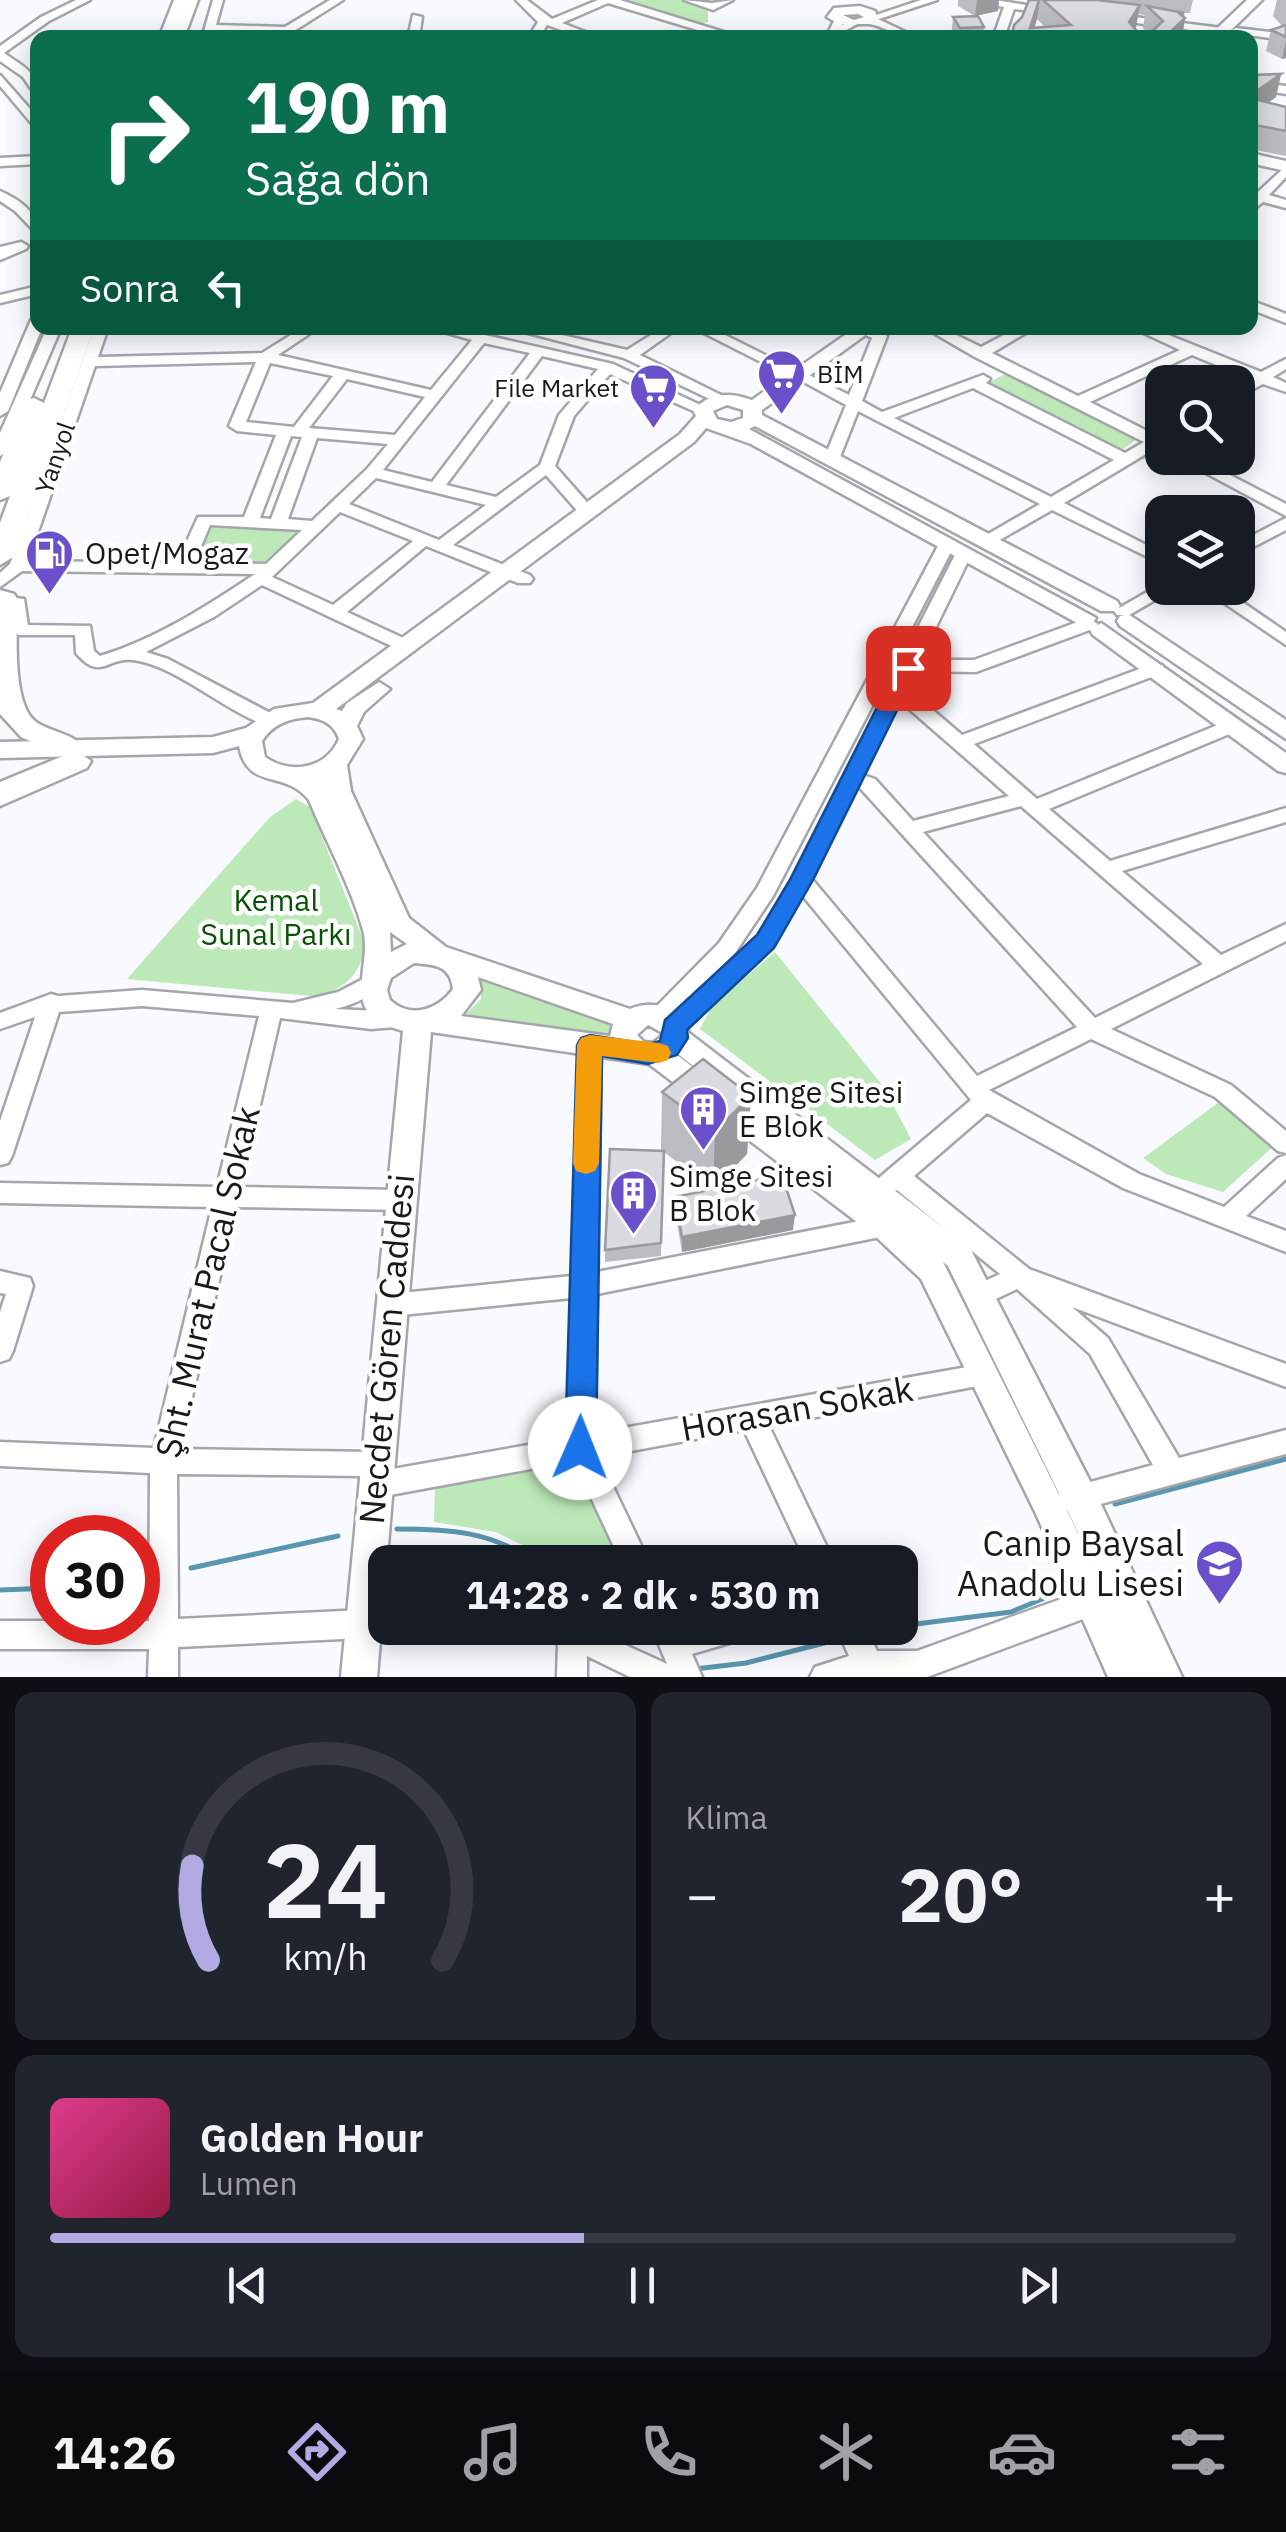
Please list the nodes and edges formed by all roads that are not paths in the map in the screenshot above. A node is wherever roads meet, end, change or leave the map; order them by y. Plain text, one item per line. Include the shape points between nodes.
1 (85, 0) edge
2 (179, 0) edge
3 (190, 0) edge
4 (338, 0) edge
5 (521, 0) edge
6 (607, 0) edge
7 (689, 0) edge
8 (728, 0) edge
9 (918, 0) edge
10 (932, 0) edge
11 (970, 0) edge
12 (1255, 0) edge
13 (1269, 0) edge
14 (213, 2) edge
15 (1021, 3) edge
16 (713, 7) junction
17 (1063, 8) edge
18 (1102, 13) edge
19 (849, 15) edge
20 (417, 16) dead end
21 (548, 22) junction
22 (708, 29) junction
23 (167, 30) edge
24 (194, 30) edge
25 (198, 30) edge
26 (222, 30) edge
27 (262, 30) edge
28 (286, 30) edge
29 (414, 30) edge
30 (540, 30) edge
31 (572, 30) edge
32 (711, 30) edge
33 (882, 30) edge
34 (890, 30) edge
35 (1003, 30) edge
36 (1013, 30) edge
37 (1204, 30) edge
38 (1231, 30) edge
39 (1233, 30) edge
40 (1258, 37) edge
41 (1258, 39) edge
42 (1286, 40) edge
43 (0, 54) edge
44 (0, 78) edge
45 (30, 80) edge
46 (1258, 85) edge
47 (1286, 90) edge
48 (30, 121) edge
49 (30, 160) edge
50 (1258, 160) edge
51 (0, 162) edge
52 (1286, 168) edge
53 (1258, 195) edge
54 (0, 196) edge
55 (1258, 201) edge
56 (1286, 204) edge
57 (30, 221) edge
58 (30, 244) edge
59 (0, 255) edge
60 (30, 292) edge
61 (0, 299) edge
62 (1258, 307) edge
63 (1286, 319) edge
64 (30, 334) edge
65 (50, 335) edge
66 (61, 335) edge
67 (82, 335) edge
68 (99, 335) edge
69 (300, 335) edge
70 (468, 335) edge
71 (545, 335) edge
72 (661, 335) edge
73 (716, 335) edge
74 (847, 335) edge
75 (877, 335) edge
76 (945, 335) edge
77 (1014, 335) edge
78 (1156, 335) edge
79 (481, 338) junction
80 (1191, 350) junction
81 (539, 351) junction
82 (980, 354) junction
83 (629, 355) junction
84 (265, 358) junction
85 (89, 362) junction
86 (1286, 364) edge
87 (608, 367) junction
88 (1008, 367) junction
89 (791, 371) junction
90 (343, 374) junction
91 (7, 375) edge
92 (974, 382) junction
93 (1277, 382) edge
94 (435, 395) junction
95 (1255, 396) edge
96 (726, 400) junction
97 (1076, 402) junction
98 (856, 405) junction
99 (8, 411) edge
100 (882, 417) junction
101 (0, 420) edge
102 (716, 421) junction
103 (755, 422) junction
104 (298, 432) junction
105 (1145, 436) edge
106 (400, 440) junction
107 (696, 447) junction
108 (0, 451) edge
109 (1145, 451) edge
110 (1145, 454) edge
111 (832, 459) junction
112 (1125, 459) junction
113 (546, 467) junction
114 (373, 472) junction
115 (1218, 475) edge
116 (436, 487) junction
117 (0, 493) edge
118 (499, 503) junction
119 (339, 506) junction
120 (1059, 506) junction
121 (1286, 511) edge
122 (587, 512) junction
123 (251, 521) junction
124 (278, 523) junction
125 (1286, 524) edge
126 (318, 526) junction
127 (1255, 541) edge
128 (432, 543) junction
129 (995, 545) junction
130 (954, 550) junction
131 (1145, 550) edge
132 (9, 562) edge
133 (184, 566) junction
134 (266, 574) junction
135 (516, 576) junction
136 (2, 593) edge
137 (1145, 599) edge
138 (1236, 605) edge
139 (336, 612) junction
140 (1120, 612) junction
141 (1092, 624) junction
142 (1286, 640) edge
143 (408, 647) junction
144 (130, 653) junction
145 (886, 662) junction
146 (908, 668) junction
147 (1156, 670) junction
148 (896, 689) junction
149 (318, 711) junction
150 (346, 725) junction
151 (1232, 726) junction
152 (261, 727) junction
153 (1286, 731) edge
154 (962, 742) junction
155 (0, 750) edge
156 (73, 755) junction
157 (254, 761) junction
158 (0, 762) edge
159 (335, 764) junction
160 (1286, 765) edge
161 (302, 775) junction
162 (854, 778) junction
163 (0, 796) edge
164 (1031, 803) junction
165 (1286, 815) edge
166 (908, 829) junction
167 (1109, 868) junction
168 (802, 880) junction
169 (1283, 937) edge
170 (442, 955) junction
171 (1220, 966) junction
172 (376, 977) junction
173 (51, 1002) junction
174 (280, 1010) junction
175 (0, 1021) edge
176 (414, 1021) junction
177 (1093, 1030) junction
178 (655, 1034) junction
179 (590, 1045) junction
180 (979, 1094) junction
181 (1286, 1144) edge
182 (0, 1156) edge
183 (1286, 1165) edge
184 (888, 1184) junction
185 (0, 1193) edge
186 (228, 1197) junction
187 (401, 1200) junction
188 (1228, 1219) junction
189 (885, 1226) junction
190 (1286, 1242) edge
191 (1020, 1276) junction
192 (0, 1282) edge
193 (582, 1286) junction
194 (979, 1296) junction
195 (391, 1305) junction
196 (0, 1351) edge
197 (984, 1375) junction
198 (1286, 1376) edge
199 (751, 1417) junction
200 (1286, 1442) edge
201 (580, 1448) junction
202 (0, 1454) edge
203 (164, 1462) junction
204 (1171, 1470) junction
205 (375, 1474) junction
206 (1065, 1500) junction
207 (376, 1545) edge
208 (627, 1545) edge
209 (812, 1545) edge
210 (1110, 1595) junction
211 (368, 1602) edge
212 (363, 1624) junction
213 (166, 1633) junction
214 (0, 1636) edge
215 (567, 1645) edge
216 (595, 1645) edge
217 (674, 1645) edge
218 (859, 1645) edge
219 (872, 1671) edge
220 (164, 1677) edge
221 (358, 1677) edge
222 (572, 1677) edge
223 (662, 1677) edge
224 (686, 1677) edge
225 (825, 1677) edge
226 (1127, 1677) edge
227 (1164, 1677) edge

1 - 43 street via 45,18
2 - 23 street
3 - 24 highway
4 - 28 street
5 - 21 street
6 - 21 street
6 - 22 street
7 - 16 street
8 - 16 street
9 - 19 street
10 - 19 street
11 - 15 street
12 - 38 main road
13 - 39 main road
14 - 25 highway
15 - 17 street
15 - 35 street
15 - 36 street
16 - 22 street
18 - 37 street
19 - 33 main road
19 - 34 main road
20 - 29 street
21 - 30 street
21 - 31 street
22 - 32 street
26 - 27 street
40 - 42 street
41 - 42 street
43 - 45 street
44 - 48 street
46 - 47 street
49 - 51 street
50 - 52 main road
52 - 53 street
54 - 57 street
55 - 56 street
58 - 59 street
60 - 61 street
62 - 63 street
64 - 91 street
65 - 99 street, Yanyol
66 - 117 highway
67 - 132 highway
68 - 85 street, Yanyol
69 - 84 street
70 - 79 street
71 - 83 street
72 - 83 street
73 - 89 street
74 - 89 main road
75 - 98 street
76 - 82 street
77 - 82 street
78 - 80 street
79 - 81 street
79 - 94 street
80 - 93 street
80 - 97 street
81 - 87 street
81 - 116 street
82 - 88 street
83 - 96 street
84 - 85 street
84 - 90 street
84 - 104 street via 238,426
85 - 132 street, Yanyol
86 - 93 street
87 - 102 street
87 - 113 street via 568,415
88 - 92 street
88 - 97 street
89 - 96 main road
89 - 98 street
89 - 103 main road
90 - 94 street
90 - 104 street
91 - 99 street
92 - 100 street
92 - 112 street
93 - 95 street
94 - 106 street
96 - 102 main road
96 - 103 main road
97 - 105 street
98 - 100 street
98 - 111 street
99 - 101 street
99 - 108 street, Yanyol
100 - 120 street
102 - 103 main road
102 - 107 main road
102 - 122 main road
103 - 107 main road
103 - 111 main road
103 - 130 main road
104 - 106 street
104 - 123 street
104 - 124 street
106 - 114 street
107 - 135 main road
109 - 112 street
110 - 120 street
111 - 129 main road
112 - 120 street
113 - 118 street
113 - 122 street
114 - 116 street
114 - 119 street
115 - 121 street
116 - 118 street
118 - 128 street
119 - 126 street
119 - 128 street
120 - 129 street
120 - 131 street
122 - 135 main road
123 - 124 street
123 - 133 street via 204,520
124 - 126 street
125 - 127 street
126 - 134 street
128 - 135 street
128 - 139 street
129 - 140 main road
130 - 141 main road
130 - 145 street
130 - 146 street
132 - 133 street
132 - 136 street, Yanyol
133 - 134 street
134 - 139 street
134 - 144 street via 208,614
135 - 143 main road
135 - 150 main road via 362,701
136 - 144 street via 18,603 18,630 84,630 85,653 97,663
136 - 156 highway via 12,713
137 - 140 street
138 - 142 street
139 - 143 street
140 - 141 main road via 1120,630
140 - 153 main road
141 - 146 street via 976,666
141 - 147 main road
143 - 149 main road
144 - 152 street via 162,663
145 - 146 street
145 - 178 street via 746,924
146 - 148 street
147 - 151 main road
147 - 154 street
148 - 154 street
148 - 162 street
149 - 150 main road
149 - 152 main road via 288,712
150 - 159 main road via 350,746
151 - 160 main road
151 - 164 street
152 - 156 main road via 213,746
152 - 157 main road via 249,748
154 - 164 street
155 - 156 main road
156 - 157 main road
156 - 158 main road
156 - 163 highway
157 - 161 main road via 268,771
159 - 161 main road
159 - 170 main road via 340,792 398,924
161 - 172 main road via 320,796 378,932
162 - 166 street via 868,784
162 - 168 street
164 - 166 street
164 - 167 street
165 - 167 street
166 - 177 street
167 - 171 street
168 - 178 street via 766,942
168 - 180 street
169 - 171 street
170 - 172 main road via 397,958
170 - 176 main road via 464,971 467,990 450,1013
170 - 178 main road
171 - 177 street
172 - 174 street via 344,998
172 - 176 main road via 378,1006
173 - 174 street via 121,998
173 - 175 street
173 - 182 street
174 - 176 street via 368,1023
174 - 186 street, Şht. Murat Pacal Sokak
176 - 179 main road
176 - 187 main road, Necdet Gören Caddesi
177 - 180 street
177 - 181 street via 1223,1090
178 - 179 main road
178 - 184 main road
178 - 189 main road
179 - 193 street
180 - 184 street
180 - 188 street via 1131,1180
183 - 188 street
184 - 191 street
184 - 194 main road via 952,1248
185 - 186 street
186 - 187 street
186 - 203 street, Şht. Murat Pacal Sokak
187 - 195 main road, Necdet Gören Caddesi
188 - 190 street
189 - 193 street
189 - 197 main road via 932,1270
191 - 194 street
191 - 198 street
191 - 204 street via 1098,1346
192 - 196 street via 21,1286
193 - 195 street
193 - 201 street
194 - 206 main road
195 - 205 main road, Necdet Gören Caddesi
197 - 199 street, Horasan Sokak
197 - 206 main road
199 - 201 street, Horasan Sokak
199 - 209 street
200 - 204 street
201 - 205 street, Horasan Sokak
201 - 208 street
202 - 203 street, Horasan Sokak
203 - 205 street, Horasan Sokak
203 - 213 street, Şht. Murat Pacal Sokak
204 - 206 street
205 - 207 main road, Necdet Gören Caddesi
206 - 210 main road
210 - 219 street via 917,1666
210 - 226 main road
210 - 227 main road
211 - 212 main road, Necdet Gören Caddesi
212 - 213 street
212 - 221 main road, Necdet Gören Caddesi
213 - 214 street
213 - 220 street, Şht. Murat Pacal Sokak
215 - 222 street
216 - 223 street
217 - 224 street
218 - 219 street
219 - 225 street

